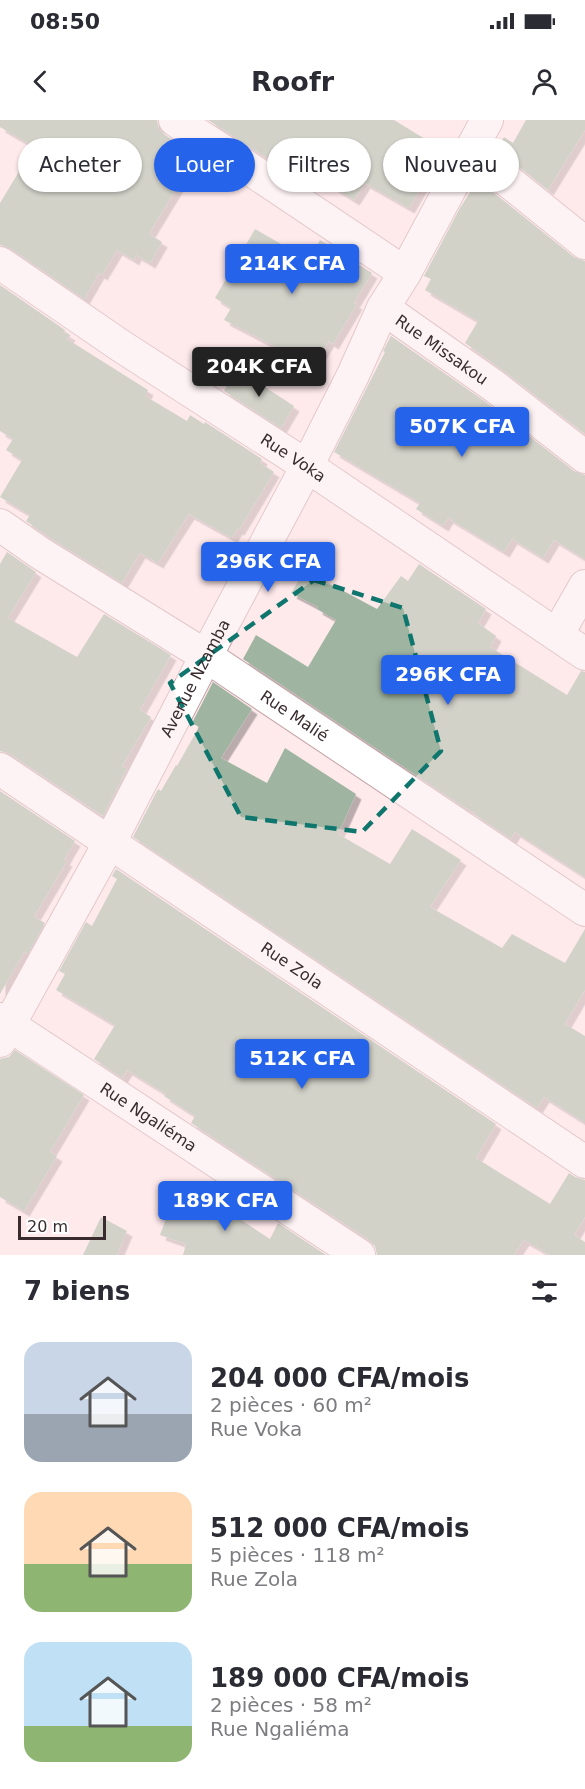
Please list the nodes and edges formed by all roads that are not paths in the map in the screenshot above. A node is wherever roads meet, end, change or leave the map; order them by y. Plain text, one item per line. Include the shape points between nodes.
1 (175, 120) edge
2 (487, 120) edge
3 (478, 138) edge
4 (519, 190) edge
5 (449, 192) edge
6 (585, 243) edge
7 (0, 263) edge
8 (405, 273) junction
9 (383, 308) junction
10 (585, 457) edge
11 (307, 466) junction
12 (0, 525) edge
13 (585, 586) edge
14 (557, 635) junction
15 (585, 654) edge
16 (206, 656) junction
17 (0, 769) edge
18 (110, 842) junction
19 (585, 910) edge
20 (3, 1028) edge
21 (585, 1162) edge
22 (358, 1255) edge

1 - 8 street
2 - 3 street, Avenue Nzamba
4 - 6 street
5 - 8 street, Avenue Nzamba
7 - 11 street, Rue Voka
8 - 9 street, Avenue Nzamba
9 - 10 street, Rue Missakou via 494,386
9 - 11 street, Avenue Nzamba
11 - 14 street, Rue Voka
11 - 16 street, Avenue Nzamba
12 - 16 street, Rue Malié
13 - 14 street
14 - 15 street, Rue Voka
16 - 18 street, Avenue Nzamba
16 - 19 street, Rue Malié
17 - 18 street, Rue Zola
18 - 20 street, Avenue Nzamba
18 - 21 street, Rue Zola
20 - 22 street, Rue Ngaliéma

